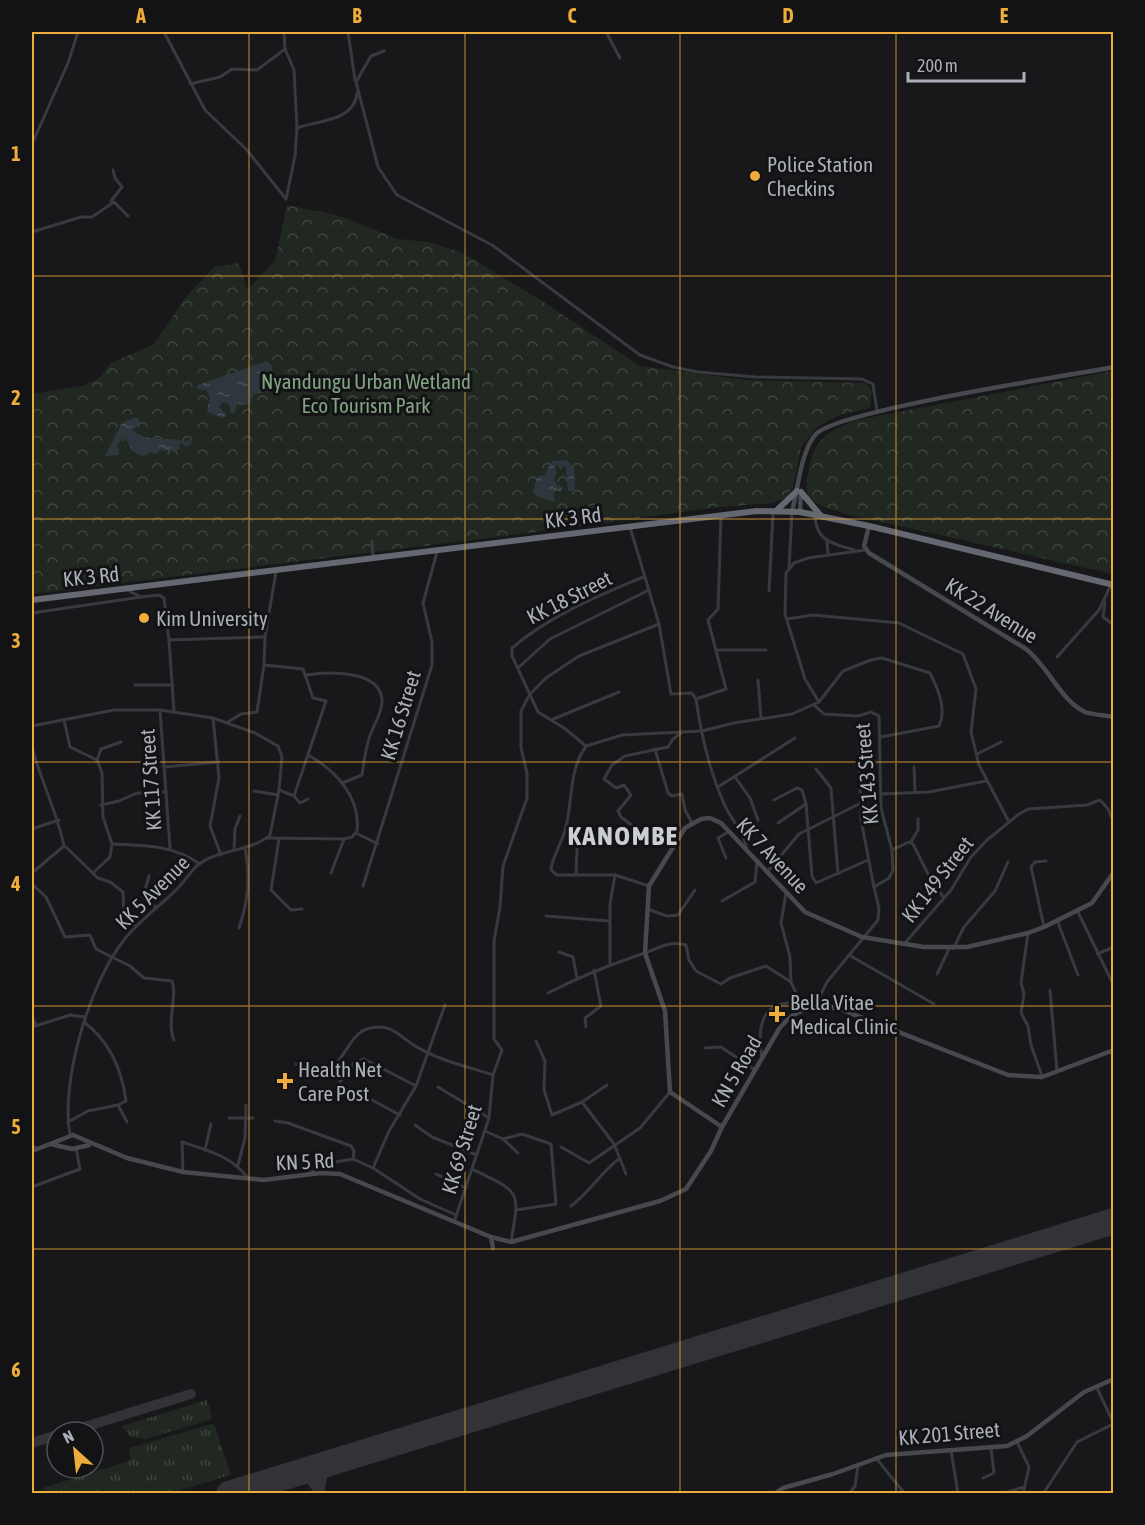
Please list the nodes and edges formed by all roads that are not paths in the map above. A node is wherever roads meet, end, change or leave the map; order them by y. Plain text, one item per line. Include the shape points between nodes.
1 (78, 32) edge
2 (164, 32) edge
3 (284, 32) edge
4 (348, 32) edge
5 (606, 32) edge
6 (285, 49) junction
7 (384, 51) dead end
8 (620, 58) dead end
9 (356, 82) junction
10 (190, 84) junction
11 (297, 128) junction
12 (32, 144) edge
13 (113, 170) dead end
14 (117, 194) junction
15 (110, 203) junction
16 (117, 203) junction
17 (128, 216) dead end
18 (32, 232) edge
19 (1113, 367) edge
20 (877, 411) junction
21 (799, 491) junction
22 (775, 511) junction
23 (792, 512) junction
24 (800, 512) junction
25 (721, 514) junction
26 (818, 516) junction
27 (869, 526) junction
28 (630, 527) junction
29 (372, 541) dead end
30 (827, 541) junction
31 (437, 550) junction
32 (856, 550) junction
33 (865, 550) junction
34 (828, 555) junction
35 (373, 558) junction
36 (789, 567) junction
37 (277, 570) junction
38 (643, 577) junction
39 (1112, 585) edge
40 (125, 589) junction
41 (648, 591) junction
42 (769, 591) dead end
43 (141, 597) junction
44 (1106, 597) junction
45 (32, 600) edge
46 (32, 613) edge
47 (787, 619) junction
48 (659, 624) junction
49 (1113, 625) edge
50 (265, 637) junction
51 (169, 640) junction
52 (717, 650) junction
53 (766, 650) dead end
54 (1057, 657) dead end
55 (264, 665) junction
56 (519, 667) junction
57 (306, 675) junction
58 (758, 680) dead end
59 (135, 685) dead end
60 (173, 685) junction
61 (619, 692) dead end
62 (530, 694) junction
63 (696, 699) junction
64 (819, 702) junction
65 (814, 705) junction
66 (160, 710) junction
67 (174, 712) junction
68 (1113, 717) edge
69 (213, 718) junction
70 (761, 718) junction
71 (64, 720) junction
72 (551, 720) junction
73 (228, 722) junction
74 (32, 726) edge
75 (702, 731) junction
76 (686, 732) junction
77 (881, 736) junction
78 (795, 738) dead end
79 (121, 742) dead end
80 (859, 742) dead end
81 (1001, 742) dead end
82 (586, 746) junction
83 (32, 747) edge
84 (655, 749) junction
85 (977, 754) junction
86 (308, 755) junction
87 (97, 760) junction
88 (36, 761) junction
89 (219, 762) junction
90 (32, 763) edge
91 (164, 767) junction
92 (914, 767) dead end
93 (816, 769) dead end
94 (734, 776) junction
95 (986, 781) junction
96 (342, 783) junction
97 (718, 787) junction
98 (279, 790) junction
99 (254, 791) dead end
100 (166, 792) junction
101 (915, 792) junction
102 (278, 795) junction
103 (880, 795) junction
104 (294, 796) junction
105 (308, 799) dead end
106 (774, 801) dead end
107 (806, 804) junction
108 (859, 804) junction
109 (101, 805) junction
110 (240, 816) dead end
111 (833, 818) junction
112 (918, 819) dead end
113 (58, 820) junction
114 (758, 820) dead end
115 (1009, 822) junction
116 (692, 823) junction
117 (778, 823) dead end
118 (1113, 824) edge
119 (586, 828) dead end
120 (808, 828) junction
121 (32, 829) edge
122 (728, 832) junction
123 (356, 833) junction
124 (267, 838) junction
125 (279, 838) junction
126 (344, 839) junction
127 (911, 842) junction
128 (674, 843) junction
129 (112, 844) junction
130 (378, 844) junction
131 (64, 846) junction
132 (245, 847) junction
133 (170, 848) junction
134 (234, 850) junction
135 (892, 850) junction
136 (747, 853) junction
137 (221, 855) junction
138 (726, 858) dead end
139 (868, 860) junction
140 (1046, 861) dead end
141 (757, 862) junction
142 (1008, 862) dead end
143 (200, 864) junction
144 (767, 872) junction
145 (1113, 872) edge
146 (32, 873) edge
147 (93, 873) junction
148 (331, 873) dead end
149 (838, 874) junction
150 (576, 875) junction
151 (615, 875) junction
152 (149, 876) dead end
153 (32, 884) edge
154 (363, 886) dead end
155 (650, 886) junction
156 (874, 887) junction
157 (695, 890) dead end
158 (786, 893) junction
159 (944, 898) junction
160 (722, 901) dead end
161 (157, 908) junction
162 (302, 909) dead end
163 (647, 909) junction
164 (1077, 910) junction
165 (546, 916) dead end
166 (609, 921) junction
167 (1057, 921) junction
168 (136, 926) junction
169 (1044, 927) junction
170 (239, 928) dead end
171 (1028, 933) junction
172 (862, 937) junction
173 (904, 945) junction
174 (1113, 946) edge
175 (951, 949) junction
176 (559, 951) dead end
177 (645, 954) junction
178 (849, 954) junction
179 (1097, 954) junction
180 (112, 957) junction
181 (610, 963) junction
182 (594, 970) junction
183 (937, 974) dead end
184 (1078, 975) dead end
185 (577, 978) junction
186 (791, 982) junction
187 (1113, 986) edge
188 (1050, 990) dead end
189 (548, 993) dead end
190 (800, 1003) junction
191 (934, 1004) dead end
192 (445, 1005) dead end
193 (815, 1006) junction
194 (803, 1010) junction
195 (32, 1016) edge
196 (86, 1017) junction
197 (84, 1022) junction
198 (34, 1026) edge
199 (586, 1027) dead end
200 (174, 1040) dead end
201 (536, 1041) dead end
202 (1113, 1043) edge
203 (705, 1048) dead end
204 (1112, 1051) edge
205 (428, 1052) junction
206 (762, 1061) junction
207 (296, 1064) dead end
208 (756, 1071) junction
209 (1057, 1072) junction
210 (493, 1075) junction
211 (1042, 1077) junction
212 (340, 1082) dead end
213 (607, 1085) dead end
214 (416, 1086) junction
215 (438, 1087) dead end
216 (669, 1092) junction
217 (349, 1093) dead end
218 (582, 1102) junction
219 (118, 1105) junction
220 (246, 1105) dead end
221 (400, 1115) junction
222 (246, 1117) junction
223 (229, 1118) dead end
224 (252, 1118) dead end
225 (489, 1118) junction
226 (275, 1121) dead end
227 (68, 1122) junction
228 (127, 1122) dead end
229 (211, 1124) dead end
230 (416, 1125) dead end
231 (722, 1127) junction
232 (485, 1131) junction
233 (69, 1135) junction
234 (77, 1137) junction
235 (503, 1139) junction
236 (46, 1144) junction
237 (614, 1144) junction
238 (92, 1145) junction
239 (68, 1147) junction
240 (77, 1147) junction
241 (561, 1147) dead end
242 (33, 1148) edge
243 (206, 1150) junction
244 (518, 1153) dead end
245 (477, 1155) junction
246 (620, 1158) junction
247 (353, 1160) junction
248 (238, 1165) junction
249 (373, 1168) junction
250 (472, 1169) junction
251 (183, 1172) junction
252 (306, 1174) junction
253 (436, 1174) dead end
254 (626, 1174) dead end
255 (248, 1179) junction
256 (32, 1187) edge
257 (466, 1188) junction
258 (411, 1193) junction
259 (407, 1203) junction
260 (571, 1206) dead end
261 (516, 1209) junction
262 (456, 1215) junction
263 (454, 1222) junction
264 (491, 1237) junction
265 (511, 1242) junction
266 (494, 1248) dead end
267 (1113, 1379) edge
268 (1096, 1386) junction
269 (1113, 1424) edge
270 (1017, 1442) junction
271 (951, 1448) junction
272 (991, 1449) junction
273 (876, 1458) junction
274 (857, 1465) junction
275 (983, 1478) dead end
276 (1024, 1487) junction
277 (774, 1494) edge
278 (849, 1494) edge
279 (905, 1494) edge
280 (958, 1494) edge
281 (1001, 1494) edge
282 (1023, 1494) edge
283 (1043, 1494) edge

1 - 12 street
2 - 10 street
3 - 6 street
4 - 9 street
5 - 8 street
6 - 10 street via 257,70 232,69 220,77
6 - 11 street via 294,70
7 - 9 street via 371,56
9 - 11 street via 357,99 350,110
9 - 20 street via 378,167 397,195 492,245 640,355 698,372 862,379 873,384
10 - 11 street via 204,110 246,149 286,199
13 - 14 street via 124,186
14 - 15 street
14 - 16 street
15 - 16 street
15 - 18 street via 92,217
16 - 17 street
19 - 20 main road
20 - 21 main road via 827,426 816,434 804,459
21 - 22 highway
21 - 23 main road
21 - 24 main road
21 - 26 highway
22 - 23 highway, KK 3 Rd
22 - 25 highway, KK 3 Rd
22 - 42 street
23 - 24 highway, KK 3 Rd
23 - 36 street
24 - 26 highway, KK 3 Rd
25 - 28 highway, KK 3 Rd
25 - 52 street via 718,609 708,620
26 - 27 highway, KK 3 Rd
26 - 30 street via 816,530
27 - 33 main road
27 - 39 highway, KK 3 Rd
28 - 31 highway, KK 3 Rd
28 - 38 street, KK 18 Street
29 - 35 street
30 - 32 street
30 - 34 street
31 - 35 highway, KK 3 Rd
31 - 130 street, KK 16 Street via 423,603 432,642 432,665
32 - 33 street
32 - 34 street
33 - 68 main road, KK 22 Avenue via 1026,649 1085,712
34 - 36 street via 808,558
35 - 37 highway, KK 3 Rd
36 - 47 street via 783,608
37 - 40 highway, KK 3 Rd
37 - 50 street
38 - 41 street
38 - 56 street, KK 18 Street via 538,626 512,648
39 - 44 street
40 - 43 street
40 - 45 highway, KK 3 Rd
41 - 48 street
41 - 56 street via 550,639
43 - 46 street
43 - 51 street via 164,598
44 - 49 street via 1103,617
44 - 54 street
47 - 64 street via 805,679
47 - 85 street via 813,615 900,623 958,650 968,664 976,689 971,732
48 - 62 street via 579,656
48 - 63 street via 671,694 692,693
50 - 51 street
50 - 55 street
51 - 60 street
52 - 53 street
52 - 63 street via 725,691
55 - 57 street via 299,668
55 - 73 street via 257,712 241,714
56 - 62 street, KK 18 Street
57 - 86 street via 313,698 326,701
57 - 96 street via 350,674 375,686 381,695 362,775
58 - 70 street
59 - 60 street
60 - 67 street
61 - 72 street
62 - 72 street, KK 18 Street via 538,712
62 - 210 street, KK 69 Street via 519,726 527,798 503,866 494,934 494,1039 502,1050
63 - 75 street
64 - 65 street
64 - 77 street via 849,668 882,658 930,673 940,694 939,726
65 - 70 street via 783,716
65 - 77 street, KK 143 Street via 824,714 858,716 876,712
66 - 67 street
66 - 71 street via 114,710
66 - 91 street, KK 117 Street
67 - 69 street
69 - 73 street
69 - 89 street
70 - 75 street
71 - 74 street
71 - 87 street via 70,747
72 - 82 street, KK 18 Street
73 - 98 street via 278,746 283,762
75 - 76 street
75 - 97 street
76 - 82 street via 622,735
76 - 84 street via 668,747
77 - 103 street, KK 143 Street
78 - 94 street
79 - 87 street via 101,749
80 - 108 street
81 - 85 street
82 - 150 street via 575,765 569,815 550,868 556,875
83 - 88 street
84 - 116 street via 668,793 682,794
84 - 128 street via 634,752 618,760 604,778 616,788 624,784 630,791 618,811 621,817 641,832 655,828
85 - 95 street
86 - 96 street via 329,767
86 - 104 street
87 - 109 street via 102,773
88 - 90 street
88 - 113 street
89 - 91 street
89 - 137 street via 210,826
91 - 100 street, KK 117 Street
92 - 101 street
93 - 111 street via 831,788
94 - 97 street
94 - 114 street via 750,798
95 - 101 street
95 - 115 street
96 - 123 street via 356,811
97 - 136 street via 741,830
98 - 102 street
98 - 104 street
99 - 102 street
100 - 109 street via 137,793
100 - 133 street, KK 117 Street
101 - 103 street
102 - 124 street via 274,827
103 - 135 street, KK 143 Street
104 - 105 street via 301,803
106 - 107 street via 800,788
107 - 117 street
107 - 120 street
108 - 111 street
108 - 139 street
109 - 129 street
110 - 134 street
111 - 120 street
111 - 149 street
112 - 127 street via 918,830
113 - 121 street
113 - 131 street
115 - 118 street, KK 149 Street via 1028,809 1087,805 1100,800
115 - 159 street, KK 149 Street via 971,857
116 - 122 main road, KK 7 Avenue via 710,818
116 - 128 main road
119 - 150 street via 577,849
120 - 144 street
120 - 149 street via 813,881 820,883
122 - 136 main road, KK 7 Avenue
122 - 138 street via 718,838
123 - 126 street
123 - 130 street
124 - 125 street
124 - 132 street, KK 5 Avenue
125 - 126 street
125 - 162 street via 271,890 291,910
126 - 148 street
127 - 135 street
127 - 159 street
128 - 155 main road
129 - 133 street
129 - 147 street via 110,857
130 - 154 street, KK 16 Street
131 - 146 street
131 - 147 street
132 - 134 street, KK 5 Avenue
132 - 170 street via 250,882
133 - 143 street
134 - 137 street, KK 5 Avenue
135 - 156 street, KK 143 Street via 893,870 889,878
136 - 141 main road, KK 7 Avenue
137 - 143 street, KK 5 Avenue
139 - 149 street
139 - 156 street
140 - 169 street via 1035,862 1031,867
141 - 144 main road, KK 7 Avenue
141 - 160 street via 755,882
142 - 175 street via 995,891
143 - 161 street, KK 5 Avenue
144 - 158 main road, KK 7 Avenue
145 - 164 main road, KK 7 Avenue via 1097,898
147 - 168 street via 123,892 124,917
150 - 151 street
151 - 155 street
151 - 166 street
152 - 161 street via 143,897
153 - 180 street via 46,897 62,935 90,935 96,949
155 - 163 main road
156 - 172 street via 878,920
157 - 163 street via 678,915 667,916
158 - 172 main road, KK 7 Avenue via 815,918
158 - 186 street via 781,923 790,957
159 - 173 street, KK 149 Street
161 - 168 street, KK 5 Avenue
163 - 177 main road
164 - 167 main road, KK 7 Avenue
164 - 179 street
165 - 166 street
166 - 181 street
167 - 169 main road, KK 7 Avenue
167 - 184 street
168 - 180 street, KK 5 Avenue
169 - 171 main road, KK 7 Avenue
171 - 175 main road, KK 7 Avenue
171 - 211 street via 1021,1013
172 - 173 main road, KK 7 Avenue
172 - 178 street
173 - 175 main road, KK 7 Avenue
174 - 179 street
175 - 183 street
176 - 185 street via 571,955
177 - 181 street
177 - 186 street via 666,944 681,944 688,948 696,971 721,984 764,966
177 - 216 main road via 665,1011
178 - 191 street
178 - 193 street via 827,982
179 - 187 street
180 - 196 street, KK 5 Avenue
180 - 200 street via 144,978 174,983
181 - 182 street
182 - 185 street
182 - 199 street via 601,1006 585,1018
185 - 189 street
186 - 190 street
188 - 209 street
190 - 194 street
190 - 206 street via 777,1005 766,1016 759,1031
192 - 205 street
193 - 194 main road, KN 5 Road
193 - 211 main road, KN 5 Road via 840,1009 1008,1075
194 - 206 main road, KN 5 Road via 786,1021
195 - 198 street
196 - 197 street, KK 5 Avenue
196 - 198 street via 70,1015
197 - 219 street via 106,1044 125,1092 126,1103
197 - 227 street, KK 5 Avenue via 70,1084
201 - 218 street via 545,1061 544,1090 551,1114 557,1115
202 - 204 street
203 - 208 street via 721,1047
204 - 209 main road, KN 5 Road
205 - 207 street via 387,1027 378,1026 348,1044 335,1067 327,1072 309,1074
205 - 210 street
205 - 214 street
206 - 208 main road, KN 5 Road
208 - 231 main road, KN 5 Road
209 - 211 main road, KN 5 Road
210 - 225 street, KK 69 Street
212 - 214 street via 361,1059
213 - 218 street
214 - 221 street
215 - 225 street
216 - 231 main road
216 - 237 street via 646,1122
217 - 221 street
218 - 237 street
219 - 227 street via 88,1111
219 - 228 street
220 - 222 street
221 - 249 street
222 - 223 street
222 - 224 street
222 - 248 street
225 - 232 street, KK 69 Street
226 - 247 street via 351,1146
227 - 233 street, KK 5 Avenue
229 - 243 street
230 - 245 street via 432,1137
231 - 265 main road, KN 5 Road via 697,1175 675,1196
232 - 235 street
232 - 245 street, KK 69 Street
233 - 234 main road, KN 5 Rd
233 - 236 main road
233 - 239 main road via 65,1143
234 - 238 main road, KN 5 Rd
234 - 240 main road
235 - 244 street
235 - 261 street via 522,1134 552,1146 556,1204
236 - 239 main road, KN 5 Rd
236 - 242 main road
237 - 241 street via 586,1164
237 - 246 street
238 - 240 main road, KN 5 Rd
238 - 251 main road, KN 5 Rd
239 - 240 main road, KN 5 Rd
240 - 256 street via 80,1169
243 - 248 street
243 - 251 street via 182,1142
245 - 250 street, KK 69 Street
246 - 254 street
246 - 260 street
247 - 249 street
247 - 252 street via 330,1163
248 - 255 street
249 - 258 street
250 - 257 street, KK 69 Street
250 - 261 street via 514,1194
251 - 255 main road, KN 5 Rd
252 - 255 main road, KN 5 Rd
252 - 259 main road, KN 5 Rd via 340,1174
253 - 257 street
257 - 262 street, KK 69 Street
258 - 259 street
258 - 262 street
259 - 263 main road, KN 5 Rd
261 - 265 street
262 - 263 street, KK 69 Street
263 - 264 main road, KN 5 Rd
264 - 265 main road, KN 5 Rd
264 - 266 main road
267 - 268 main road, KK 201 Street
268 - 269 street
268 - 270 main road, KK 201 Street
269 - 283 street via 1077,1442
270 - 272 main road, KK 201 Street
270 - 276 street via 1029,1467
271 - 272 main road, KK 201 Street
271 - 273 main road, KK 201 Street
271 - 280 street
272 - 275 street via 994,1473
273 - 274 main road, KK 201 Street
273 - 279 street
274 - 277 main road, KK 201 Street
274 - 278 street via 857,1479
276 - 281 street
276 - 282 street

